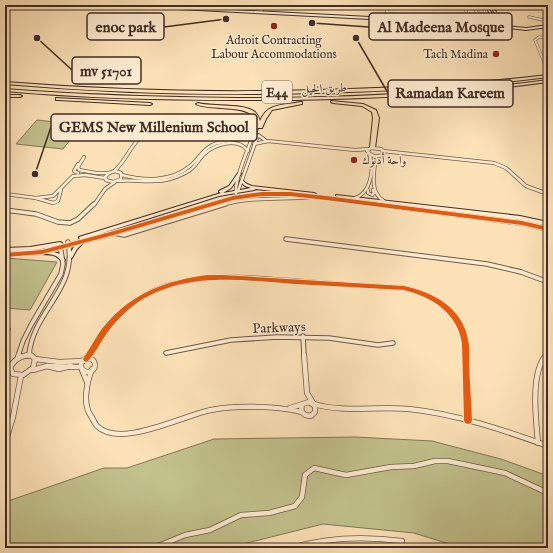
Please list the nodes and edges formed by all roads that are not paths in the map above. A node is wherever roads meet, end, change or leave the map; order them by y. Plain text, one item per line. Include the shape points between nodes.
1 (120, 5) edge
2 (151, 5) edge
3 (387, 5) edge
4 (401, 5) edge
5 (464, 5) edge
6 (473, 5) edge
7 (477, 5) edge
8 (483, 5) edge
9 (488, 5) edge
10 (491, 5) edge
11 (517, 5) edge
12 (253, 6) edge
13 (465, 8) junction
14 (515, 8) dead end
15 (475, 9) junction
16 (479, 9) junction
17 (251, 10) junction
18 (267, 11) junction
19 (246, 12) junction
20 (481, 14) junction
21 (529, 16) dead end
22 (548, 18) edge
23 (427, 20) junction
24 (491, 20) junction
25 (460, 22) junction
26 (488, 26) junction
27 (496, 27) junction
28 (547, 29) edge
29 (548, 38) edge
30 (543, 58) junction
31 (548, 58) edge
32 (545, 64) dead end
33 (548, 74) edge
34 (5, 78) edge
35 (548, 81) edge
36 (5, 83) edge
37 (80, 89) junction
38 (5, 90) edge
39 (447, 92) junction
40 (5, 95) edge
41 (333, 102) junction
42 (300, 103) junction
43 (198, 104) junction
44 (137, 135) junction
45 (143, 135) junction
46 (256, 135) junction
47 (137, 139) junction
48 (233, 139) junction
49 (268, 141) junction
50 (228, 143) junction
51 (254, 144) junction
52 (371, 148) junction
53 (356, 150) junction
54 (248, 151) junction
55 (383, 151) junction
56 (88, 152) dead end
57 (369, 154) junction
58 (84, 157) junction
59 (376, 157) junction
60 (120, 166) junction
61 (111, 172) junction
62 (121, 174) junction
63 (239, 174) junction
64 (85, 175) junction
65 (106, 179) junction
66 (116, 181) junction
67 (242, 181) junction
68 (369, 182) junction
69 (374, 182) junction
70 (267, 188) junction
71 (105, 189) junction
72 (61, 190) junction
73 (5, 194) edge
74 (237, 194) junction
75 (548, 194) edge
76 (311, 197) junction
77 (36, 198) junction
78 (355, 198) junction
79 (208, 199) junction
80 (384, 201) junction
81 (5, 210) edge
82 (158, 220) junction
83 (548, 224) edge
84 (151, 226) junction
85 (548, 228) edge
86 (114, 233) junction
87 (286, 239) dead end
88 (82, 241) junction
89 (68, 243) junction
90 (60, 245) junction
91 (5, 250) edge
92 (42, 252) junction
93 (5, 255) edge
94 (70, 257) junction
95 (63, 260) junction
96 (548, 282) edge
97 (303, 336) junction
98 (393, 343) dead end
99 (93, 350) junction
100 (166, 353) dead end
101 (548, 353) edge
102 (29, 355) junction
103 (18, 357) junction
104 (35, 359) junction
105 (84, 360) junction
106 (94, 360) junction
107 (81, 369) junction
108 (92, 369) junction
109 (32, 370) junction
110 (20, 376) junction
111 (88, 383) junction
112 (307, 393) junction
113 (302, 404) junction
114 (313, 404) junction
115 (327, 408) junction
116 (288, 409) junction
117 (302, 412) junction
118 (315, 412) junction
119 (468, 420) junction
120 (5, 443) edge
121 (538, 443) junction
122 (548, 446) edge
123 (548, 493) edge
124 (402, 541) dead end
125 (148, 548) edge
126 (291, 548) edge

1 - 19 street
2 - 17 street
3 - 13 street via 387,12 391,14 466,18 468,17
4 - 13 street
5 - 13 street
6 - 15 street
7 - 16 street
8 - 20 street via 486,13
9 - 24 street
10 - 27 street via 496,14
11 - 14 street
12 - 18 street
13 - 15 street
15 - 16 street
15 - 20 street
16 - 20 street
17 - 18 street
17 - 19 street
18 - 23 street
19 - 23 street
21 - 22 street via 543,20
23 - 25 street
23 - 26 street
24 - 25 street via 484,24
24 - 26 street
25 - 26 street
26 - 27 street via 492,30
27 - 28 street via 524,31
29 - 30 street via 535,40
30 - 31 street
30 - 32 street
33 - 37 highway, طريق الخيل / E44 via 451,86 337,91 195,93
34 - 37 highway
35 - 39 highway, طريق الخيل / E44
36 - 37 highway, طريق الخيل / E44
38 - 39 highway, طريق الخيل / E44 via 99,97 178,99 324,98
39 - 41 highway via 427,96
40 - 43 highway via 107,102
41 - 42 highway
41 - 52 highway via 359,104 374,112 376,117
42 - 43 highway
42 - 46 highway via 268,110
43 - 46 highway via 251,111 258,120
44 - 45 street
44 - 45 street via 137,132 142,130 146,132
44 - 47 street
45 - 47 street
46 - 48 street
46 - 49 street
46 - 51 street
46 - 54 street
47 - 60 street
48 - 50 street via 245,142
48 - 62 street via 207,148 187,168 170,176 145,179
49 - 51 street
49 - 53 street
50 - 54 street via 241,144
50 - 66 street via 209,150 190,170 172,179 150,182
51 - 67 street
52 - 53 street
52 - 55 street
52 - 57 street
53 - 57 street
54 - 63 street
55 - 59 street via 382,156
55 - 75 street via 494,163 506,168 523,184
56 - 58 street
57 - 59 street
57 - 68 street via 372,159
58 - 61 street via 78,167 79,170
58 - 64 street via 74,171
59 - 69 street
60 - 61 street
60 - 62 street
61 - 62 street
61 - 65 street
62 - 66 street
63 - 74 street
63 - 79 street via 228,189
64 - 65 street
64 - 72 street via 72,176
65 - 66 street
65 - 71 street
66 - 71 street
67 - 70 street via 250,187
67 - 74 street
68 - 69 street via 367,192 370,194 374,193
68 - 78 street via 365,193
69 - 80 street via 376,195
70 - 74 street via 238,196
70 - 78 street
71 - 81 street via 92,207 70,223 58,222 36,214
72 - 77 street via 52,197
72 - 77 street via 55,203
73 - 77 street
74 - 76 street
74 - 79 street
74 - 82 street
76 - 84 street via 234,200
76 - 85 street
78 - 80 street
79 - 89 street
80 - 83 street via 520,218
82 - 84 street
82 - 86 street
84 - 86 street via 122,235
86 - 88 street
87 - 96 street via 487,264
88 - 89 street
88 - 94 street
89 - 90 street
89 - 94 street
90 - 91 street via 30,250
90 - 92 street
90 - 95 street
92 - 93 street
92 - 95 street via 55,253
94 - 102 street via 67,278 31,338
95 - 103 street via 59,278 31,325
97 - 98 street, Parkways via 378,344
97 - 100 street, Parkways via 231,340
97 - 112 street
99 - 105 street
99 - 106 street
99 - 119 street via 109,325 132,304 162,287 187,280 230,277 412,290 427,294 441,303 461,326 466,345
101 - 121 street via 541,360 538,377
102 - 103 street
102 - 104 street
103 - 110 street via 10,368 13,374
104 - 105 street via 46,362
104 - 109 street
105 - 106 street
105 - 107 street
106 - 108 street
107 - 108 street
107 - 109 street via 72,366 63,369 47,366
107 - 111 street
108 - 111 street
109 - 110 street
110 - 120 street via 13,417
111 - 116 street via 87,405 90,417 97,426 115,435 136,433 218,409
112 - 113 street
112 - 114 street
113 - 114 street
113 - 116 street
113 - 117 street
114 - 115 street
114 - 118 street
115 - 118 street
115 - 119 street via 415,410
116 - 117 street
117 - 118 street via 308,416
119 - 121 street
121 - 122 street
123 - 125 street via 505,473 448,461 346,475 314,468 305,475 302,497 295,506 269,513 241,515 210,530 185,535
124 - 126 street via 363,537 314,542

